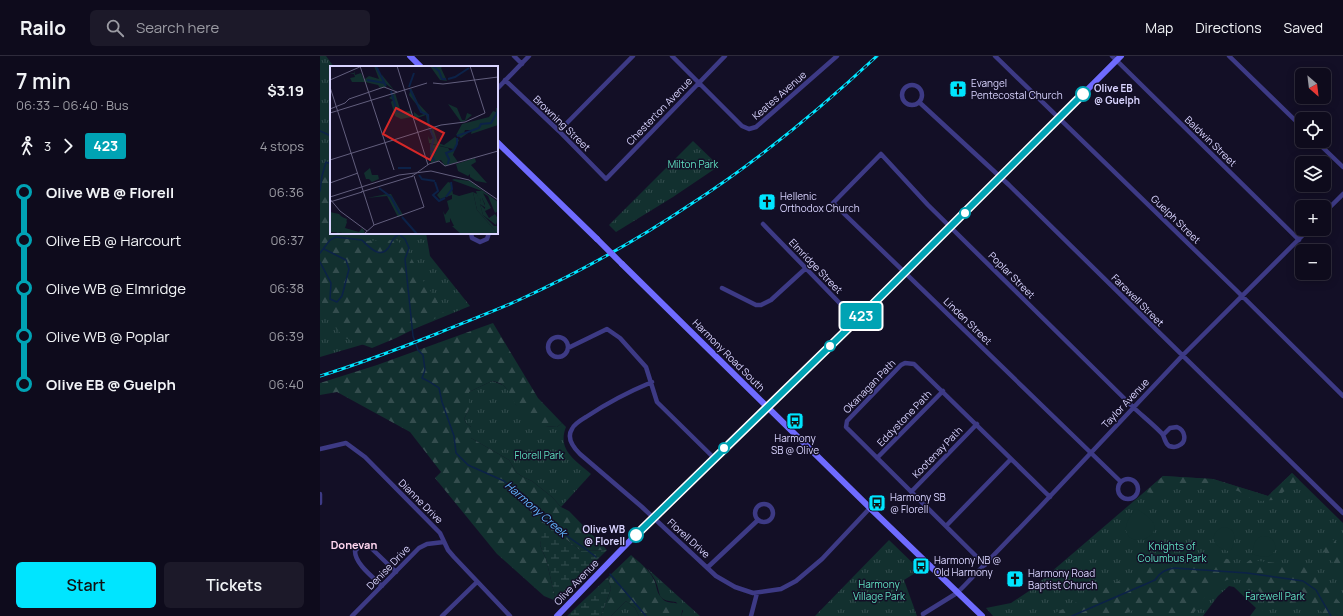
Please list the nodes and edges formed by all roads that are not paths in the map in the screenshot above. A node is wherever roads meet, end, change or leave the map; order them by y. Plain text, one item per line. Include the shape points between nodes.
1 (410, 56) edge
2 (514, 56) edge
3 (529, 56) edge
4 (633, 56) edge
5 (672, 56) edge
6 (725, 56) edge
7 (837, 56) edge
8 (995, 56) edge
9 (1229, 56) edge
10 (1116, 58) edge
11 (522, 64) junction
12 (420, 66) edge
13 (505, 80) junction
14 (700, 83) junction
15 (498, 88) edge
16 (919, 102) junction
17 (1058, 119) junction
18 (1295, 120) edge
19 (559, 131) junction
20 (498, 143) edge
21 (1323, 148) edge
22 (1343, 167) edge
23 (1000, 177) junction
24 (606, 179) joint
25 (1343, 194) edge
26 (833, 203) joint
27 (1331, 207) edge
28 (763, 224) dead end
29 (950, 227) junction
30 (472, 234) edge
31 (488, 234) edge
32 (1303, 236) edge
33 (1299, 240) junction
34 (806, 268) junction
35 (905, 272) junction
36 (722, 288) dead end
37 (1242, 295) junction
38 (856, 320) junction
39 (568, 348) junction
40 (1182, 356) junction
41 (652, 382) junction
42 (943, 391) junction
43 (1343, 396) edge
44 (767, 406) junction
45 (1133, 407) junction
46 (977, 424) junction
47 (1163, 435) junction
48 (320, 448) edge
49 (1091, 452) junction
50 (714, 458) junction
51 (877, 458) junction
52 (1011, 459) junction
53 (1120, 482) junction
54 (911, 492) junction
55 (320, 494) edge
56 (1050, 497) junction
57 (320, 503) edge
58 (870, 508) junction
59 (1343, 512) edge
60 (653, 517) junction
61 (758, 520) junction
62 (946, 526) junction
63 (444, 542) junction
64 (985, 565) junction
65 (708, 567) junction
66 (396, 572) junction
67 (477, 582) junction
68 (382, 586) junction
69 (757, 593) junction
70 (957, 593) junction
71 (923, 614) dead end
72 (352, 616) edge
73 (442, 616) edge
74 (510, 616) edge
75 (556, 616) edge
76 (751, 616) edge
77 (982, 616) edge

1 - 12 main road
2 - 11 street
3 - 11 street
4 - 19 street
5 - 14 street
6 - 14 street, Chesterton Avenue
7 - 14 street, Keates Avenue via 756,127 749,129 742,126
8 - 17 street, Guelph Street
9 - 18 street
10 - 17 main road, Olive Avenue
10 - 33 street, Baldwin Street
11 - 13 street
13 - 15 street
13 - 19 street, Browning Street
14 - 24 street, Chesterton Avenue
16 - 16 street, Farewell Street via 922,94 919,88 910,85 905,88 902,94 906,103 912,105
16 - 23 street, Farewell Street
17 - 23 main road, Olive Avenue
17 - 37 street, Guelph Street
19 - 24 street, Browning Street
20 - 44 main road, Harmony Road South, bridge
21 - 22 street
23 - 29 main road, Olive Avenue
23 - 40 street, Farewell Street
25 - 27 street
26 - 29 street, Poplar Street via 881,154
26 - 35 street, Linden Street
28 - 34 street, Elmridge Street
29 - 35 main road, Olive Avenue
29 - 45 street, Poplar Street
30 - 31 street via 480,242
32 - 33 street, Taylor Avenue
33 - 37 street, Taylor Avenue
34 - 36 street via 771,300 761,305
34 - 38 street, Elmridge Street
35 - 38 main road, Olive Avenue
35 - 49 street, Linden Street
37 - 40 street, Taylor Avenue
37 - 43 street, Guelph Street
38 - 44 main road, Olive Avenue
39 - 39 street via 566,341 559,338 552,340 549,346 550,353 556,357 561,357
39 - 41 street via 607,329 620,338 646,367
40 - 45 street, Taylor Avenue
40 - 59 street, Farewell Street
41 - 50 street via 657,402
41 - 60 street, Florell Drive via 604,404 576,425 569,437 576,450
42 - 46 street, Okanagan Path
42 - 51 street, Eddystone Path
42 - 51 street, Okanagan Path via 914,364 905,362 901,365 847,421 846,427
44 - 50 main road, Olive Avenue
44 - 58 main road, Harmony Road South
45 - 47 street, Poplar Street
45 - 49 street, Taylor Avenue
46 - 52 street, Okanagan Path
46 - 54 street, Kootenay Path
47 - 47 street via 1170,428 1177,427 1184,434 1184,440 1180,446 1170,446
48 - 63 street, Dianne Drive via 346,443 365,457 440,533
49 - 53 street, Linden Street
49 - 56 street, Taylor Avenue
50 - 60 main road, Olive Avenue
51 - 54 street, Okanagan Path
52 - 56 street, Okanagan Path
52 - 62 street
53 - 53 street via 1130,479 1136,482 1139,490 1137,495 1128,499 1122,497 1119,491
54 - 62 street, Okanagan Path
55 - 57 street
56 - 64 street, Taylor Avenue
58 - 69 street, Florell Drive via 822,559 796,581 781,589
58 - 70 main road, Harmony Road South
60 - 65 street, Florell Drive
60 - 75 main road, Olive Avenue
61 - 61 street via 764,522 771,519 774,512 771,506 764,503 758,506 755,514
61 - 65 street
62 - 64 street, Okanagan Path
63 - 66 street, Denise Drive via 427,544 419,548
63 - 67 street, Dianne Drive
64 - 70 street, Taylor Avenue
65 - 69 street, Florell Drive via 716,576 736,587
66 - 68 street, Denise Drive
66 - 68 street via 373,549 362,544 355,551 355,556
67 - 73 street
67 - 74 street, Dianne Drive
68 - 72 street, Denise Drive
69 - 76 street
70 - 71 street, Taylor Avenue
70 - 77 main road, Harmony Road South

